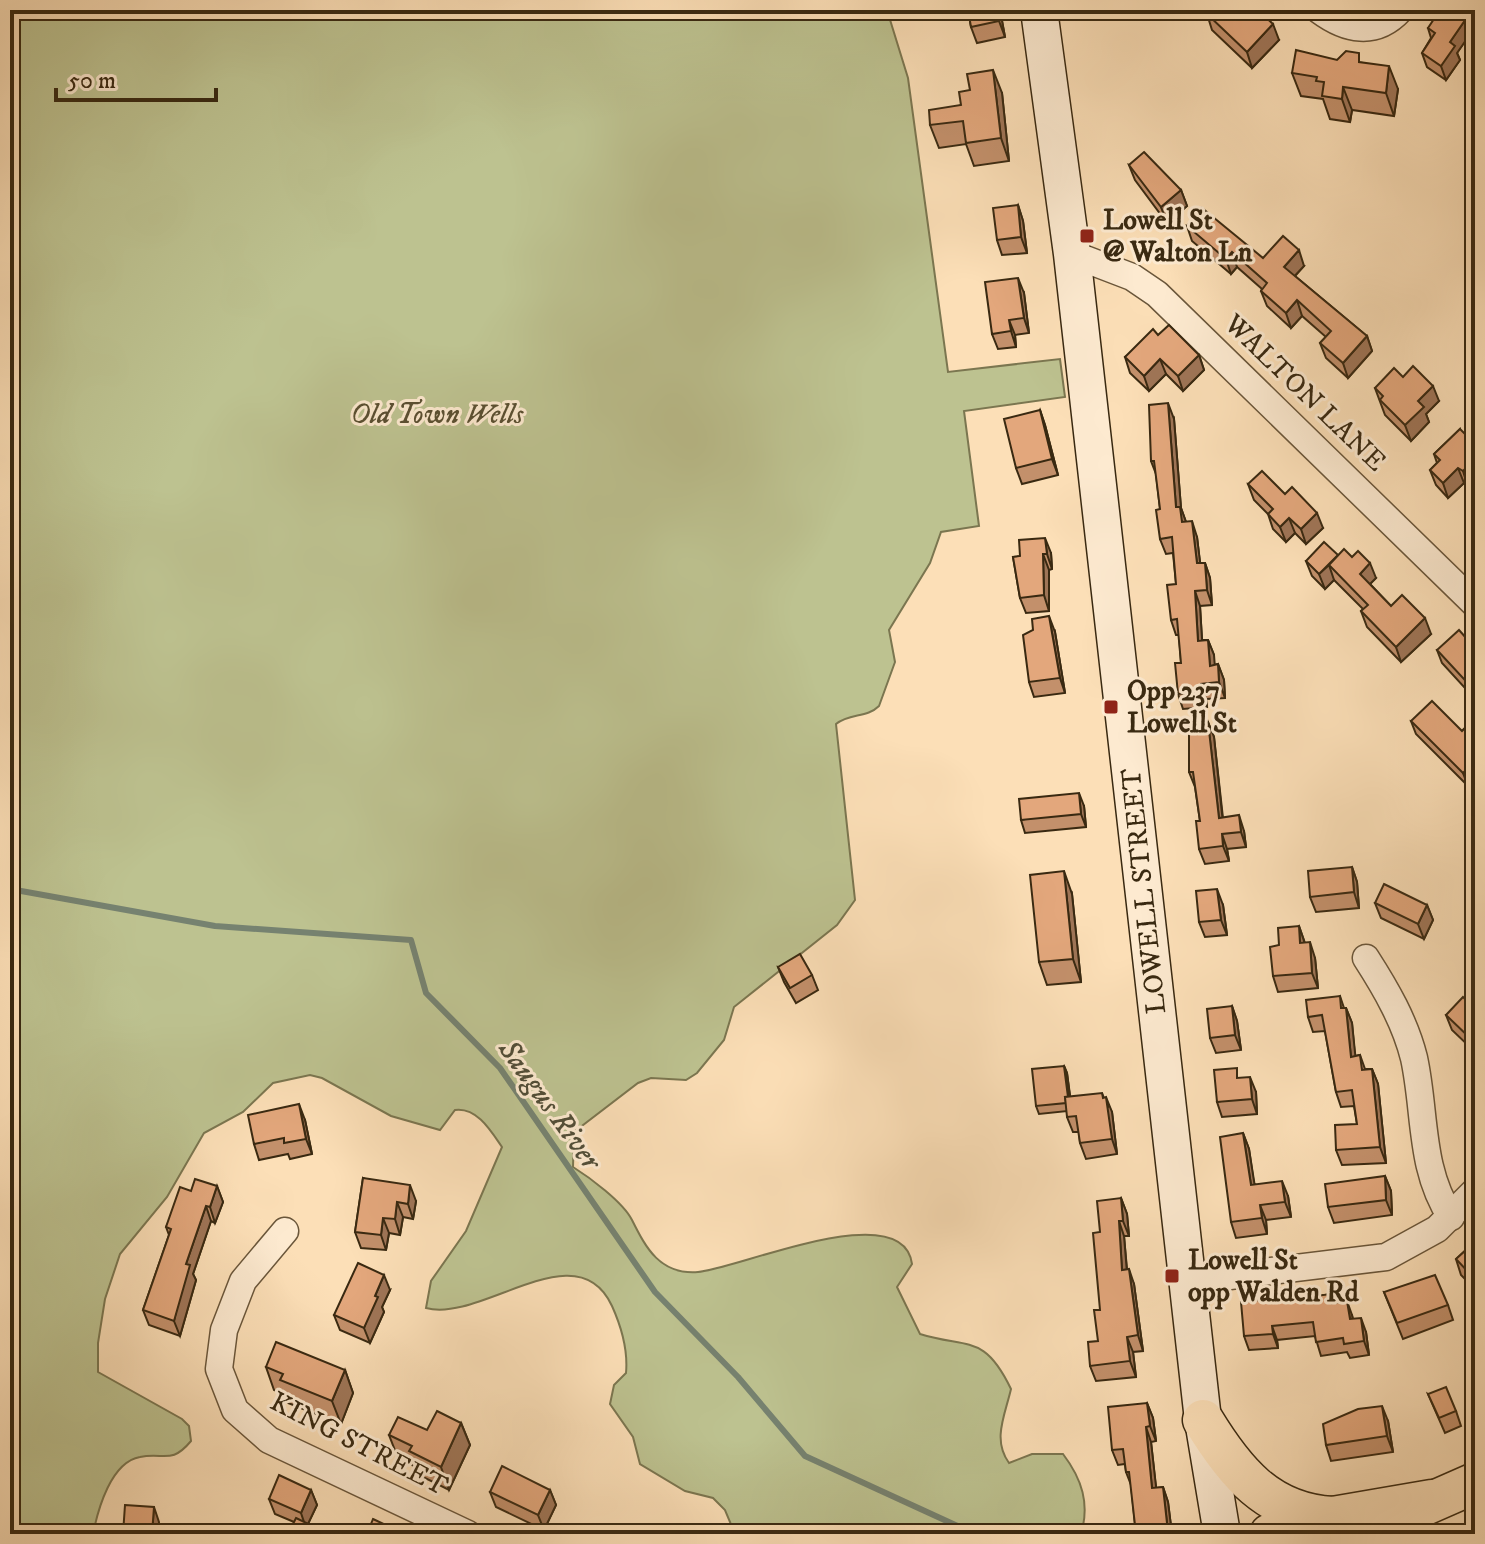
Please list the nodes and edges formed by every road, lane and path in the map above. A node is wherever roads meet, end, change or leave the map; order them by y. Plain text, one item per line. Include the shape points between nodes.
1 (1039, 10) edge
2 (1319, 10) edge
3 (1400, 10) edge
4 (1072, 254) junction
5 (1475, 604) edge
6 (1366, 958) dead end
7 (1475, 1191) edge
8 (1451, 1217) junction
9 (285, 1231) dead end
10 (1189, 1281) junction
11 (1203, 1420) junction
12 (1475, 1483) edge
13 (1344, 1526) edge
14 (468, 1534) edge
15 (1222, 1534) edge
16 (1270, 1534) edge

1 - 4 main road, LOWELL STREET
2 - 3 street via 1360,29 1382,24
4 - 5 street, WALTON LANE via 1132,277 1157,294
4 - 10 main road, LOWELL STREET
6 - 8 street via 1410,1044 1430,1177
7 - 8 street
8 - 10 street via 1412,1246 1371,1261
9 - 14 street, KING STREET via 243,1281 224,1330 219,1369 235,1410 269,1440
10 - 11 main road, LOWELL STREET
11 - 13 main road via 1234,1467 1263,1495
11 - 15 main road, LOWELL STREET
12 - 13 main road
13 - 16 main road

